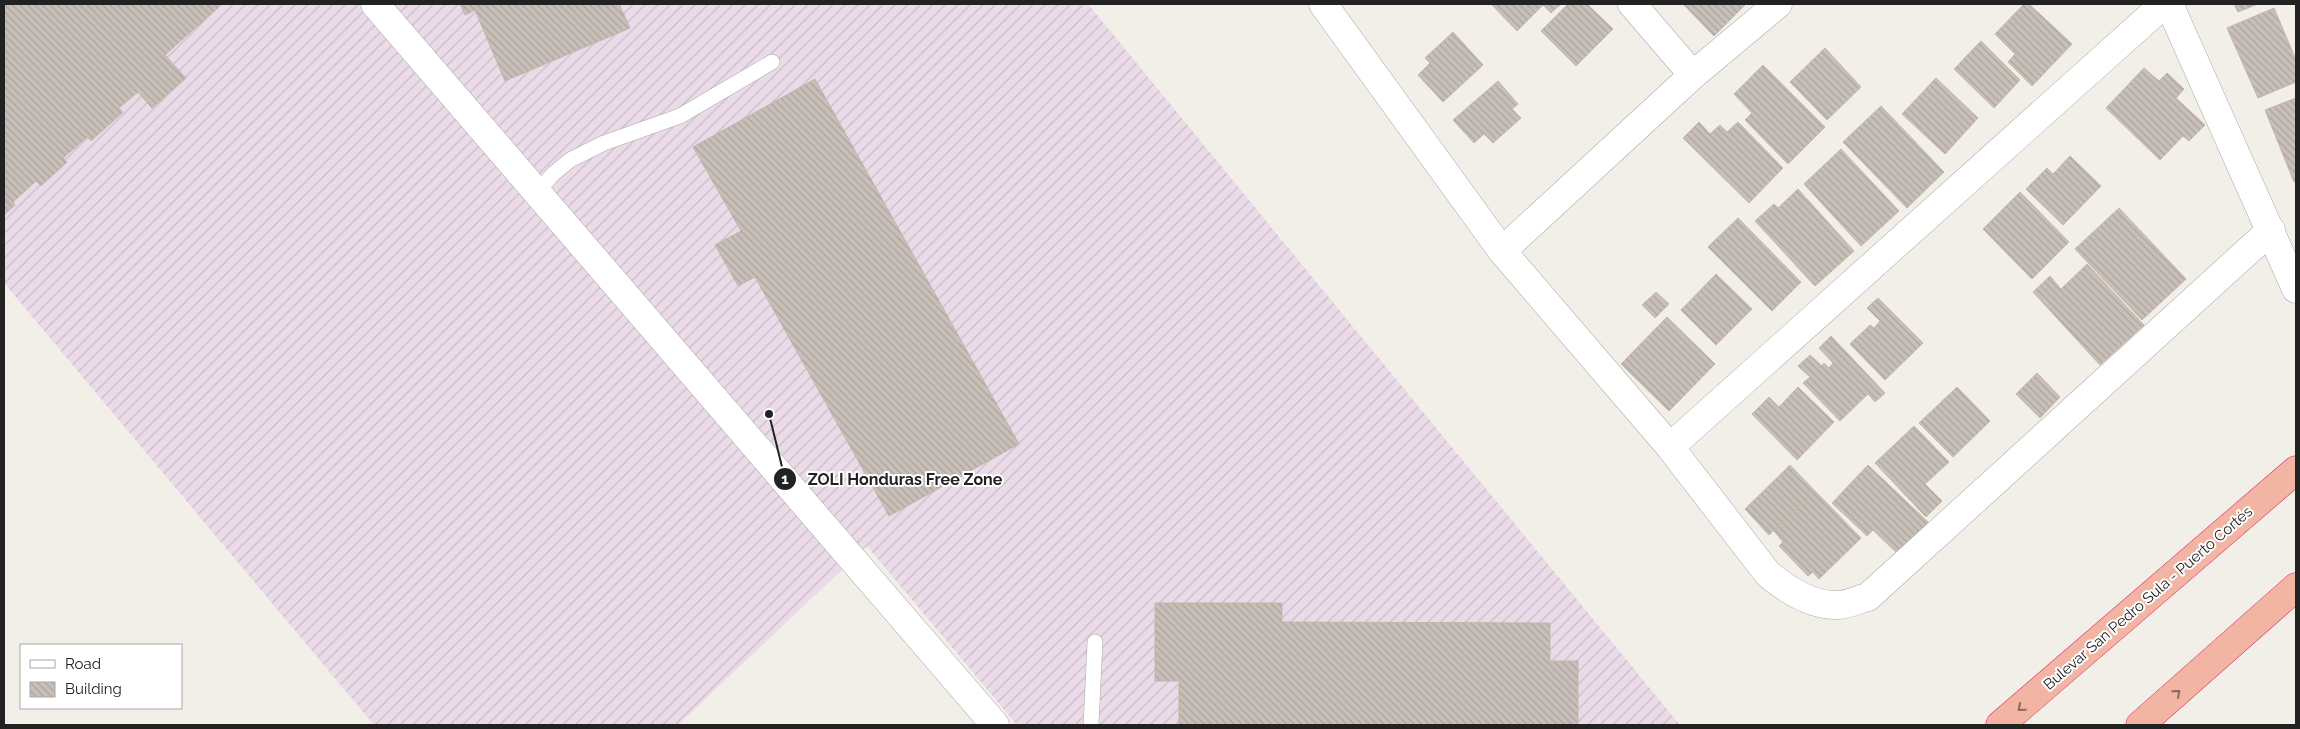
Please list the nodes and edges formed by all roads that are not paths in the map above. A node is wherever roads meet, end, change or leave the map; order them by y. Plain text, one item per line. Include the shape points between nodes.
1 (375, 4) edge
2 (1323, 4) edge
3 (1632, 4) edge
4 (1778, 4) edge
5 (2164, 4) edge
6 (2170, 4) edge
7 (772, 62) dead end
8 (1693, 75) junction
9 (537, 192) junction
10 (2271, 230) junction
11 (1502, 251) junction
12 (2296, 289) edge
13 (1670, 447) junction
14 (2296, 470) edge
15 (2296, 587) edge
16 (1095, 642) dead end
17 (2147, 723) edge
18 (995, 725) edge
19 (1091, 725) edge
20 (2000, 725) edge

1 - 9 street
2 - 11 street
3 - 8 street
4 - 8 street
5 - 13 street
6 - 10 street
7 - 9 lane via 680,116 604,142 570,160
8 - 11 street
9 - 18 street
10 - 12 street
10 - 13 street via 1868,597 1838,605 1812,600 1786,588 1768,574
11 - 13 street
14 -> 20 highway, Bulevar San Pedro Sula - Puerto Cortés
17 -> 15 highway
16 - 19 lane

